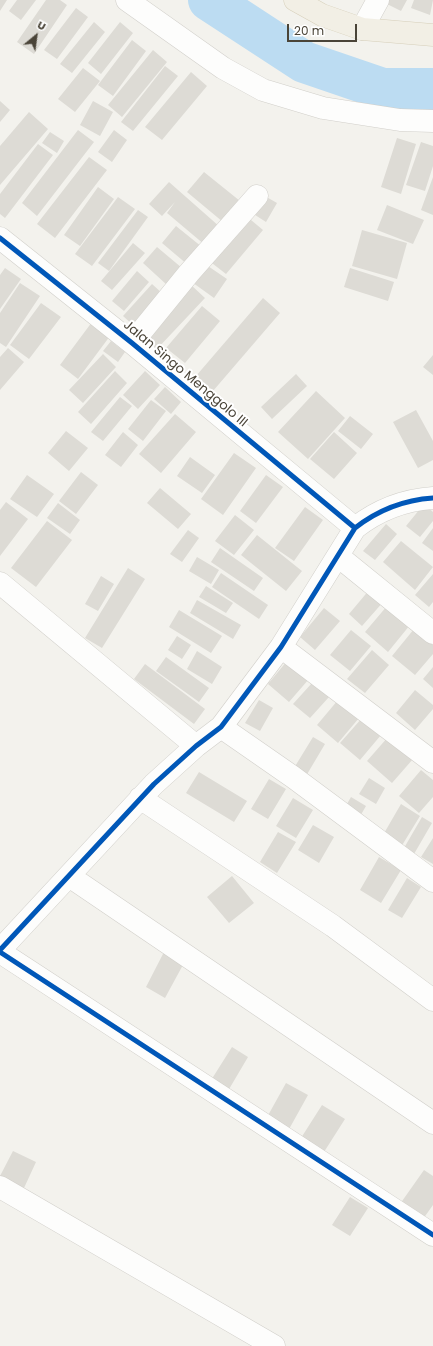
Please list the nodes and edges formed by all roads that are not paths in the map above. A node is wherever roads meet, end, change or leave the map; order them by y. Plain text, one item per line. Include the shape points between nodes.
1 (127, 0) edge
2 (295, 0) edge
3 (378, 0) edge
4 (362, 29) junction
5 (433, 36) edge
6 (433, 120) edge
7 (257, 196) dead end
8 (0, 238) edge
9 (132, 343) junction
10 (433, 498) edge
11 (354, 528) junction
12 (338, 556) junction
13 (0, 583) edge
14 (433, 633) edge
15 (281, 647) junction
16 (221, 727) junction
17 (196, 746) junction
18 (433, 762) edge
19 (140, 798) junction
20 (69, 876) junction
21 (433, 881) edge
22 (0, 951) edge
23 (433, 1000) edge
24 (433, 1122) edge
25 (0, 1187) edge
26 (433, 1235) edge
27 (274, 1346) edge

1 - 6 street via 223,68 263,90 322,108 400,120
2 - 4 main road via 322,15
3 - 4 street
4 - 5 main road
7 - 9 street
8 - 9 street, Jalan Singo Menggolo III
9 - 11 street, Jalan Singo Menggolo III
10 - 11 street via 391,506
11 - 12 street
12 - 14 street
12 - 15 street
13 - 17 street
15 - 16 street
15 - 18 street
16 - 17 street
16 - 21 street
17 - 19 street
19 - 20 street
19 - 23 street via 333,926
20 - 22 street
20 - 24 street
22 - 26 street
25 - 27 street

